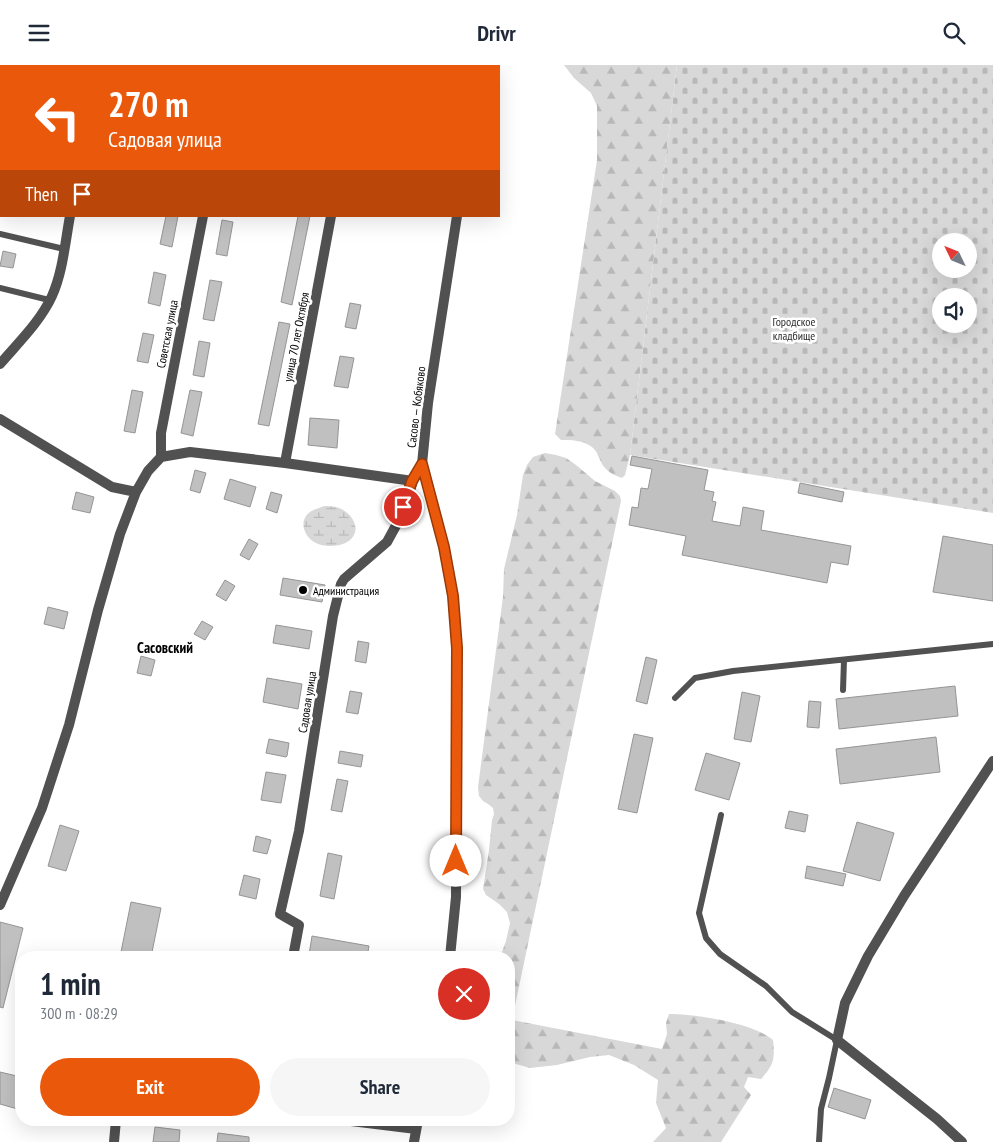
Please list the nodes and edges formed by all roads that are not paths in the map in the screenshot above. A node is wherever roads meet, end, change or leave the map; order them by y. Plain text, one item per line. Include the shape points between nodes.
1 (70, 217) edge
2 (203, 217) edge
3 (331, 217) edge
4 (457, 217) edge
5 (0, 234) edge
6 (64, 249) junction
7 (0, 288) edge
8 (49, 300) junction
9 (0, 364) edge
10 (0, 419) edge
11 (161, 457) junction
12 (285, 463) junction
13 (422, 464) junction
14 (412, 481) junction
15 (136, 492) junction
16 (993, 644) edge
17 (844, 660) junction
18 (843, 690) dead end
19 (675, 699) dead end
20 (993, 761) edge
21 (721, 815) dead end
22 (0, 905) edge
23 (294, 951) edge
24 (451, 951) edge
25 (837, 1040) junction
26 (115, 1126) edge
27 (417, 1126) edge
28 (114, 1142) edge
29 (414, 1142) edge
30 (819, 1142) edge
31 (962, 1142) edge

1 - 6 street
2 - 11 street, Советская улица via 160,433
3 - 12 street, улица 70 лет Октября
4 - 13 street, Сасово — Кобяково via 428,403
5 - 6 lane
6 - 8 street
7 - 8 lane
8 - 9 street via 40,317
10 - 15 street via 112,487
11 - 12 street via 190,452
11 - 15 street
12 - 14 street
13 - 14 street, Садовая улица
13 - 24 street, Сасово — Кобяково via 444,547 453,596 457,648 456,897
14 - 23 street, Садовая улица via 387,542 341,584 333,616 299,831 280,914 299,925
15 - 22 street via 120,534 69,725 42,808
16 - 17 lane
17 - 18 lane
17 - 19 lane via 695,678
20 - 25 street via 868,956 845,1003
21 - 25 lane via 699,913 706,938 720,954 766,986 792,1012
25 - 30 lane via 821,1109
25 - 31 street
26 - 28 street
27 - 29 street

